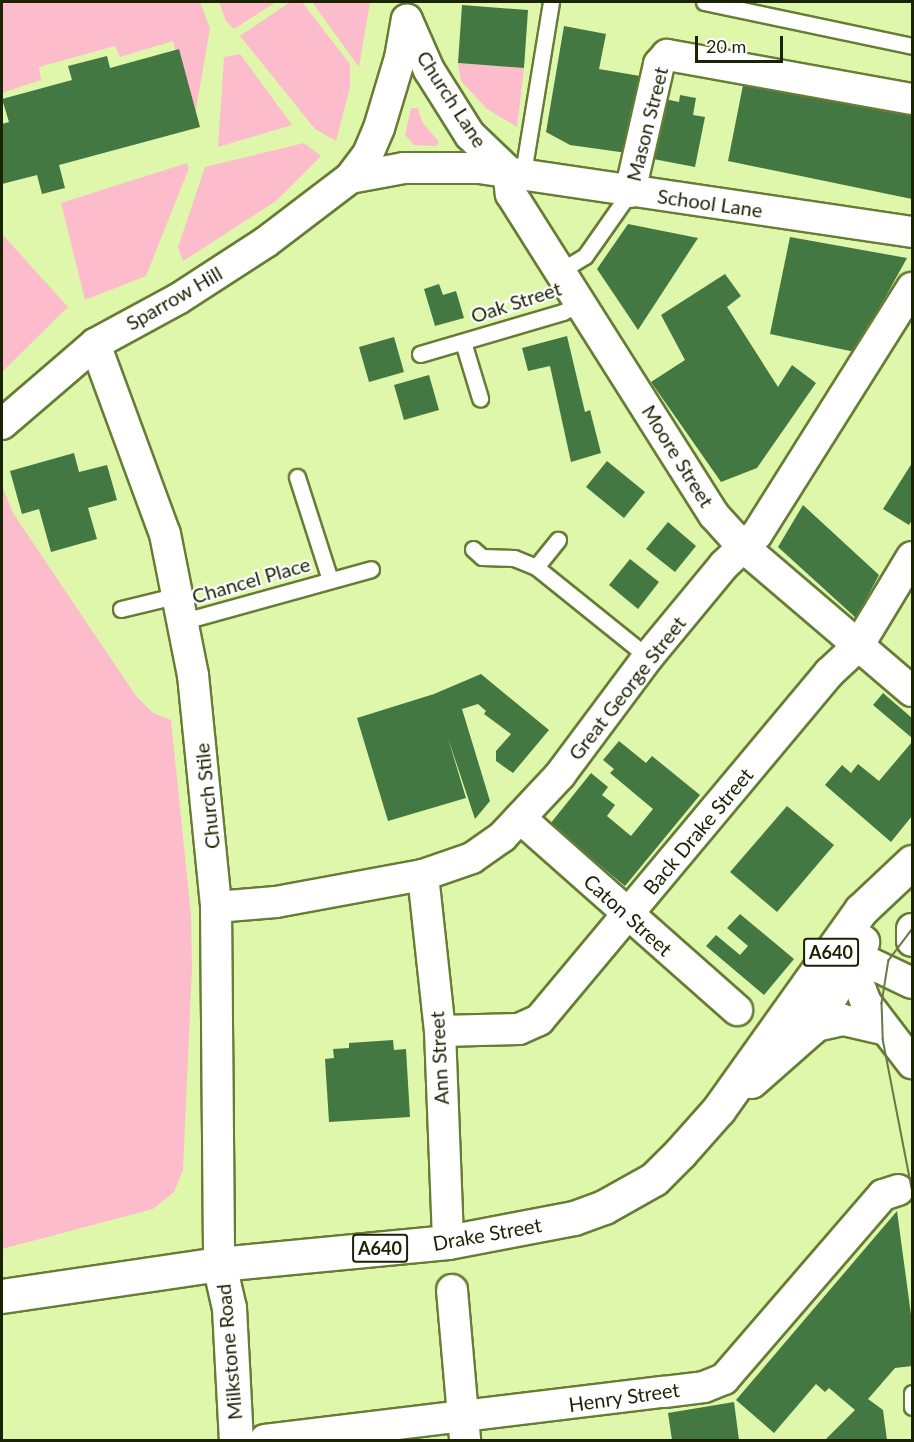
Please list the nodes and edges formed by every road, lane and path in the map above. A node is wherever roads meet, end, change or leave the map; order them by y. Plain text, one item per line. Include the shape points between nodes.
1 (551, 2) edge
2 (704, 2) edge
3 (407, 11) edge
4 (912, 46) edge
5 (912, 99) edge
6 (515, 172) junction
7 (350, 178) junction
8 (630, 192) junction
9 (912, 232) edge
10 (560, 271) junction
11 (912, 288) edge
12 (580, 302) junction
13 (463, 342) junction
14 (95, 344) junction
15 (420, 354) dead end
16 (480, 398) dead end
17 (2, 424) edge
18 (297, 477) dead end
19 (558, 540) dead end
20 (742, 546) junction
21 (473, 549) dead end
22 (912, 557) edge
23 (536, 567) junction
24 (371, 569) dead end
25 (330, 580) junction
26 (181, 608) junction
27 (121, 609) dead end
28 (858, 646) junction
29 (648, 657) junction
30 (912, 691) edge
31 (520, 818) junction
32 (912, 862) edge
33 (912, 869) edge
34 (423, 875) junction
35 (216, 907) junction
36 (861, 910) junction
37 (628, 916) junction
38 (912, 930) edge
39 (912, 941) edge
40 (850, 961) junction
41 (912, 983) edge
42 (801, 994) junction
43 (737, 1011) dead end
44 (812, 1027) junction
45 (882, 1029) junction
46 (440, 1031) junction
47 (912, 1063) edge
48 (719, 1109) junction
49 (898, 1190) dead end
50 (448, 1242) junction
51 (219, 1264) junction
52 (452, 1290) dead end
53 (2, 1296) edge
54 (912, 1393) edge
55 (912, 1407) edge
56 (464, 1430) edge
57 (236, 1440) edge
58 (265, 1440) edge

1 - 6 lane
2 - 4 lane
3 - 6 street, Church Lane via 429,70 470,135
3 - 7 street, Church Lane via 400,58 379,128 368,154
5 - 8 street, Mason Street via 667,55 659,64
6 - 7 street, School Lane via 404,168
6 - 8 street, School Lane
6 - 10 street, Moore Street via 511,195
7 - 14 street, Sparrow Hill via 266,242 178,298
8 - 9 street, School Lane
8 - 10 lane via 585,256
10 - 12 street, Moore Street
11 - 20 street, Great George Street via 757,534
12 - 13 lane, Oak Street via 563,312
12 - 20 street, Moore Street via 714,515
13 - 15 lane, Oak Street
13 - 16 lane, Oak Street
14 - 17 street, Sparrow Hill
14 - 26 street, Church Stile via 165,534
18 - 25 lane, Chancel Place
19 - 23 lane
20 - 28 street, Moore Street
20 - 29 street, Great George Street
21 - 23 lane via 482,557 514,558
22 - 28 street, Back Drake Street
23 - 29 lane
24 - 25 lane, Chancel Place
25 - 26 lane, Chancel Place
26 - 27 lane, Chancel Place
26 - 35 street, Church Stile via 194,685
28 - 30 street, Moore Street
28 - 37 street, Back Drake Street via 829,673
29 - 31 street, Great George Street via 560,776
31 - 34 street, Great George Street via 472,858
31 - 37 street, Caton Street
32 - 36 main road, Drake Street / A640
33 - 40 main road, Drake Street / A640
34 - 35 street, Great George Street via 276,902
34 - 46 street, Ann Street
35 - 51 street, Church Stile
36 - 40 street
36 - 42 main road, Drake Street / A640
37 - 43 street, Caton Street
37 - 46 street, Back Drake Street via 539,1020 519,1029
38 - 39 street
40 - 41 street via 872,964
40 - 42 street
40 - 44 main road, Drake Street / A640
40 - 45 street via 866,1003
42 - 48 main road, Drake Street / A640
44 - 45 street via 843,1020
44 - 48 main road, Drake Street / A640
45 - 47 street
46 - 50 street, Ann Street
48 - 50 main road, Drake Street / A640 via 681,1153 629,1195 574,1218
49 - 56 street, Henry Street via 883,1195 724,1379 704,1387
50 - 51 main road, Drake Street / A640
51 - 53 main road, Drake Street / A640
51 - 57 main road, Milkstone Road via 229,1308
52 - 56 street
54 - 55 lane
56 - 58 street, Henry Street

